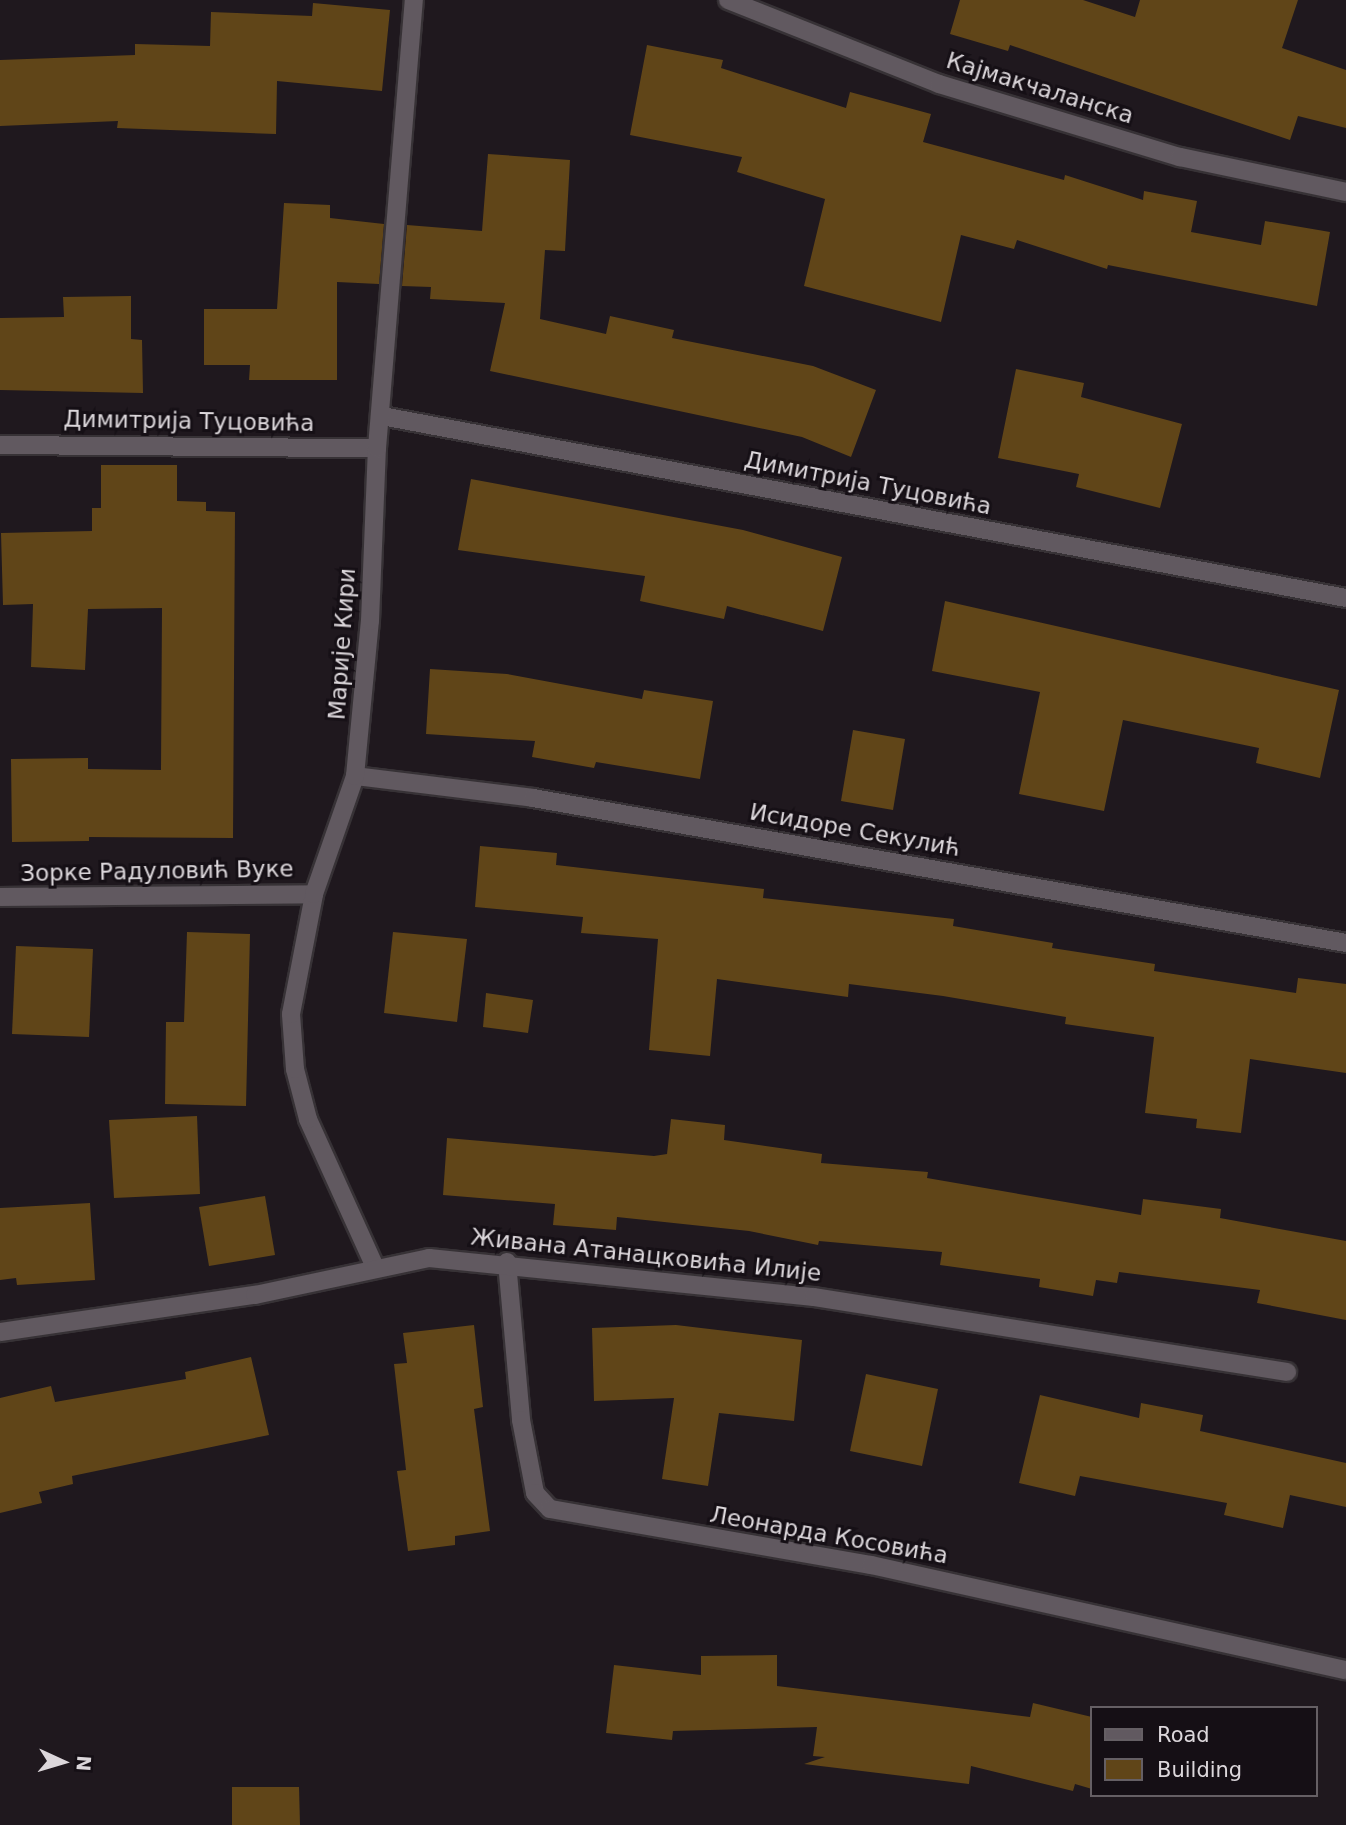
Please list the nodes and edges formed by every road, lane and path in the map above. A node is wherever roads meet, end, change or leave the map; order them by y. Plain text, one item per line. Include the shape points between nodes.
1 (414, 0) edge
2 (728, 0) edge
3 (1346, 192) edge
4 (382, 416) junction
5 (0, 445) edge
6 (377, 448) junction
7 (1346, 598) edge
8 (355, 776) junction
9 (314, 894) junction
10 (0, 897) edge
11 (1346, 943) edge
12 (507, 1262) junction
13 (375, 1267) junction
14 (0, 1332) edge
15 (1287, 1372) dead end
16 (1346, 1670) edge

1 - 4 street, Марије Кири
2 - 3 street, Кајмакчаланска via 939,84 1180,157
4 - 6 street, Марије Кири
4 - 7 street, Димитрија Туцовића
5 - 6 street, Димитрија Туцовића
6 - 8 street, Марије Кири via 370,621
8 - 9 street, Марије Кири
8 - 11 street, Исидоре Секулић via 533,798
9 - 10 street, Зорке Радуловић Вуке
9 - 13 street, Марије Кири via 290,1014 295,1069 308,1119
12 - 13 street, Живана Атанацковића Илије via 429,1258
12 - 15 street, Живана Атанацковића Илије via 814,1297
12 - 16 street, Леонарда Косовића via 521,1420 535,1493 550,1509 871,1565
13 - 14 street, Живана Атанацковића Илије via 255,1295

